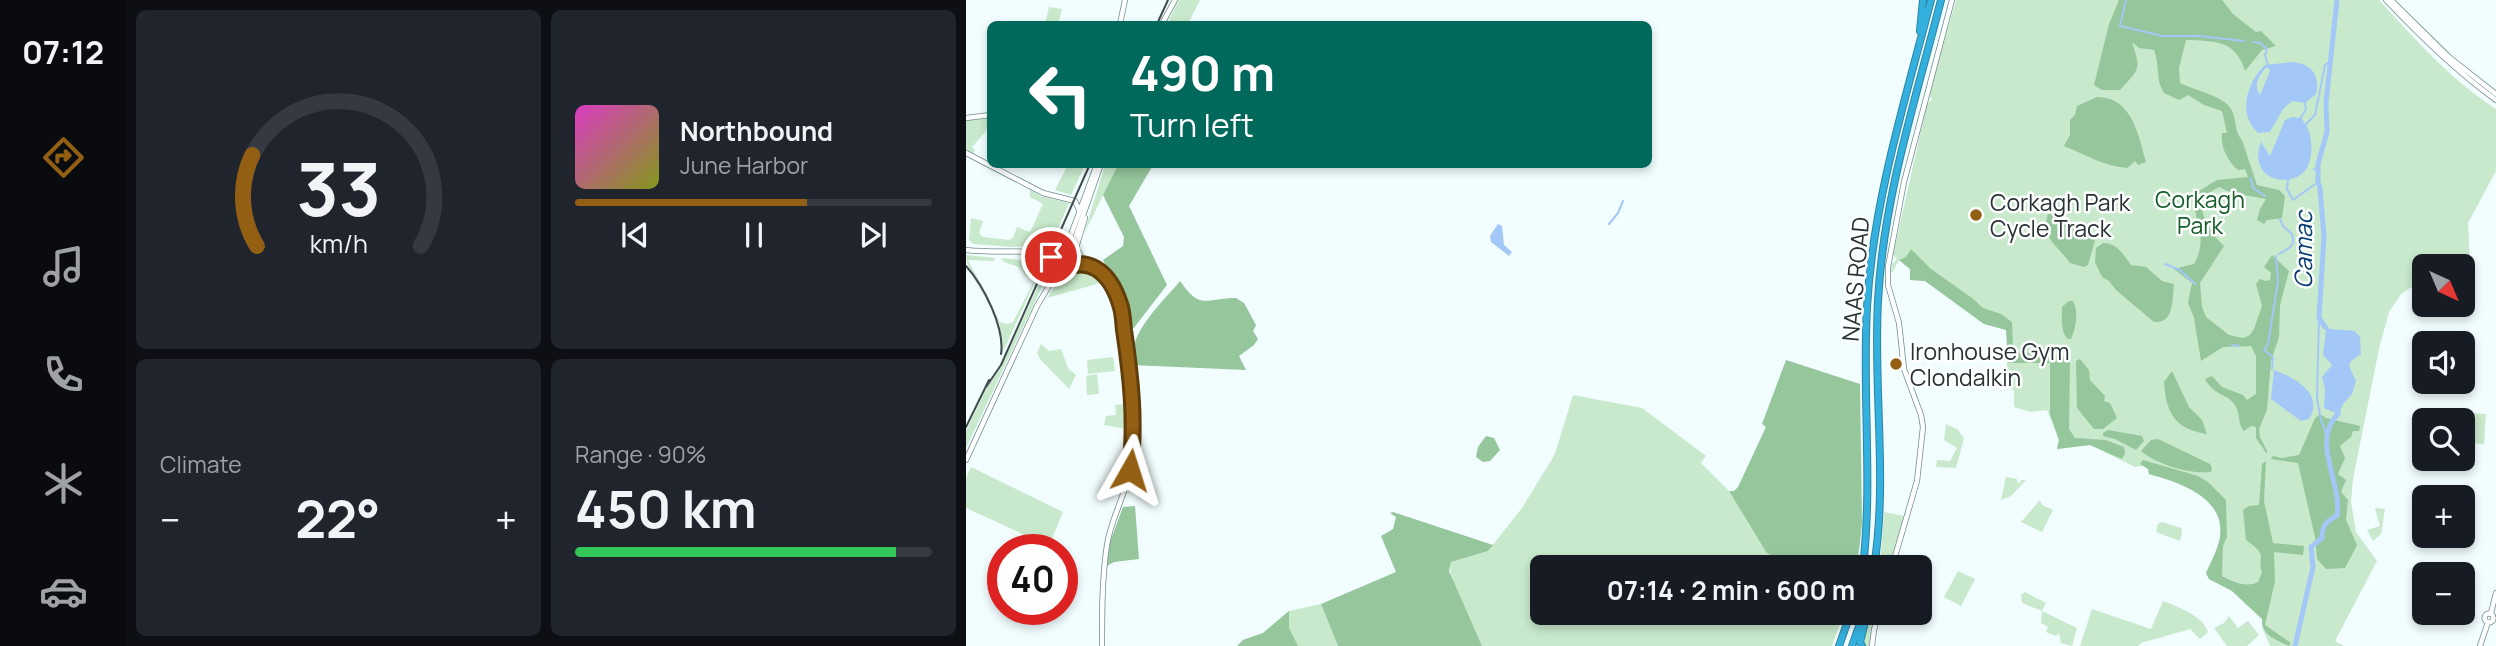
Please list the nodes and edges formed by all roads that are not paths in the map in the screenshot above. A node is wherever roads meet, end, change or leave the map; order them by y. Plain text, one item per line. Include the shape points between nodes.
1 (1125, 0) edge
2 (1174, 0) edge
3 (1923, 0) edge
4 (1931, 0) edge
5 (1942, 0) edge
6 (1952, 0) edge
7 (2386, 0) edge
8 (2392, 0) edge
9 (1122, 21) edge
10 (1164, 21) edge
11 (1916, 57) junction
12 (2496, 94) edge
13 (2496, 100) edge
14 (987, 115) edge
15 (966, 118) edge
16 (966, 153) edge
17 (987, 164) edge
18 (995, 168) edge
19 (1097, 168) edge
20 (1098, 168) edge
21 (1086, 195) junction
22 (1075, 201) junction
23 (1082, 213) junction
24 (1070, 241) junction
25 (966, 250) edge
26 (1023, 252) junction
27 (1041, 252) junction
28 (1066, 256) junction
29 (1085, 263) junction
30 (1057, 273) junction
31 (966, 460) edge
32 (1864, 555) edge
33 (1876, 555) edge
34 (1896, 555) edge
35 (2496, 593) edge
36 (2492, 621) edge
37 (1847, 625) edge
38 (1860, 625) edge
39 (1863, 625) edge
40 (1875, 625) edge
41 (1101, 646) edge
42 (1838, 646) edge
43 (1852, 646) edge
44 (1862, 646) edge
45 (1872, 646) edge
46 (2480, 646) edge

1 - 9 street
2 - 10 street
3 - 11 highway
4 - 11 highway, NAAS ROAD
5 - 33 highway, NAAS ROAD via 1891,200 1880,279
6 - 34 street via 1899,205 1888,267 1904,369 1922,420 1919,475
7 - 13 street via 2423,39
8 - 12 street via 2433,42
11 - 32 highway, NAAS ROAD via 1877,217 1869,277
14 - 15 street
16 - 17 street
18 - 22 street via 1043,193
19 - 21 street
20 - 23 street
21 - 22 street
21 - 23 street
22 - 23 street
23 - 24 street
23 - 28 street
23 - 29 street via 1085,223 1076,248
24 - 26 street
24 - 28 street
25 - 26 street
26 - 27 street
27 - 28 street
27 - 30 street via 1053,260
28 - 29 street
28 - 30 street
29 - 30 street
29 - 41 street via 1110,283 1120,303 1134,440 1128,478 1107,543
30 - 31 street via 1037,306
35 - 36 street via 2491,613 2485,616
36 - 46 street
37 - 42 highway
38 - 43 highway
39 - 44 highway
40 - 45 street

